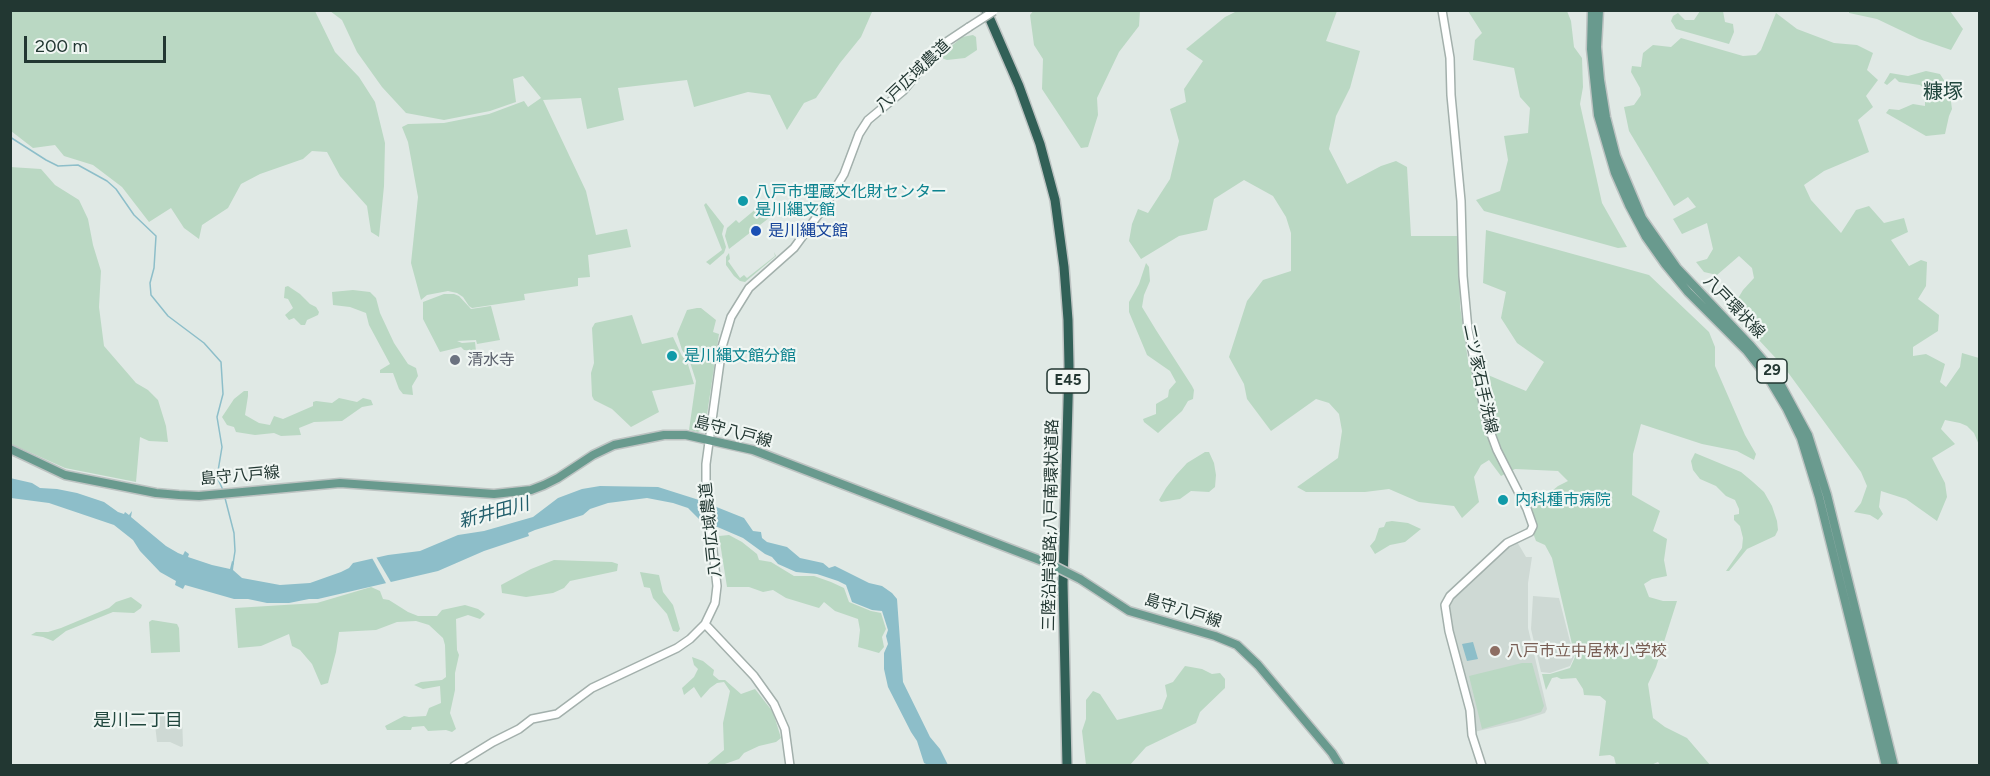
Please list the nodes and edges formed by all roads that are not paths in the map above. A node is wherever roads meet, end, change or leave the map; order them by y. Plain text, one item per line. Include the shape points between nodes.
1 (1442, 10) edge
2 (1592, 10) edge
3 (1599, 10) edge
4 (992, 11) edge
5 (709, 441) junction
6 (10, 449) edge
7 (705, 624) junction
8 (454, 765) edge
9 (790, 765) edge
10 (1066, 765) edge
11 (1340, 765) edge
12 (1482, 765) edge
13 (1886, 765) edge
14 (1894, 765) edge

1 - 12 street, 二ツ家石手洗線 via 1450,58 1468,330 1486,423 1533,526 1530,532 1507,543 1445,605
2 - 13 main road, 八戸環状線 / 29 via 1591,50 1598,116 1629,205 1665,264 1769,379 1801,438
3 - 14 main road, 八戸環状線 / 29 via 1599,69 1606,117 1616,156 1642,218 1677,268 1774,374 1808,435 1827,495
4 - 5 street, 八戸広域農道, bridge via 939,47 903,91 868,120 840,182 813,224 794,248 749,288 734,309 722,347
4 - 10 highway, 三陸沿岸道路;八戸南環状道路 / E45 via 1042,153 1055,200 1064,267 1069,366 1063,583
5 - 6 main road, 島守八戸線 via 675,434 614,445 544,485 494,494 340,483 199,496 167,494 65,475
5 - 7 street, 八戸広域農道 via 706,490 717,594
5 - 11 main road, 島守八戸線, bridge via 753,450 1050,564 1129,610 1237,645 1265,672
7 - 8 street via 677,648 592,688 556,714 532,719
7 - 9 street via 754,676 774,704 787,736

